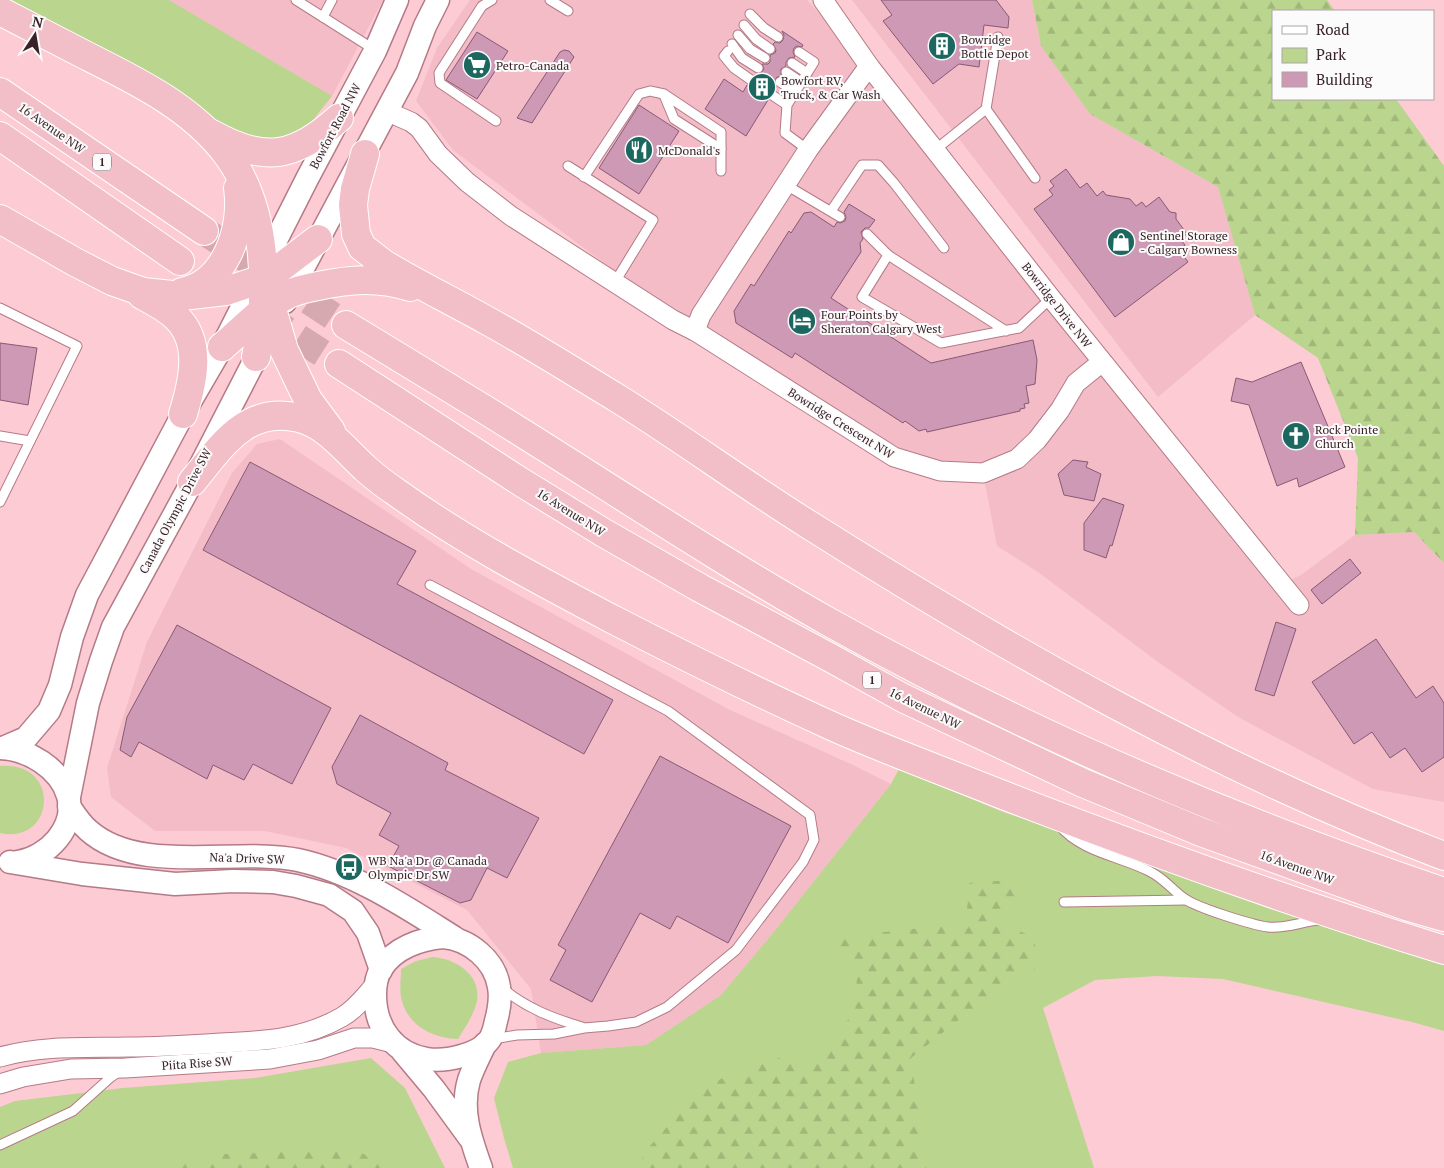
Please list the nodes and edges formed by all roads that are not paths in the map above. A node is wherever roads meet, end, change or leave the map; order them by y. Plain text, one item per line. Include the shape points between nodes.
1 (296, 0) edge
2 (332, 0) edge
3 (397, 0) edge
4 (438, 0) edge
5 (492, 0) edge
6 (550, 0) edge
7 (823, 0) edge
8 (0, 11) edge
9 (568, 11) dead end
10 (750, 14) dead end
11 (323, 17) junction
12 (744, 25) dead end
13 (738, 35) dead end
14 (998, 37) dead end
15 (778, 38) dead end
16 (770, 48) dead end
17 (375, 51) junction
18 (799, 52) dead end
19 (764, 58) dead end
20 (792, 63) dead end
21 (869, 66) junction
22 (758, 68) dead end
23 (786, 72) dead end
24 (807, 73) junction
25 (750, 80) dead end
26 (780, 82) dead end
27 (801, 82) junction
28 (0, 92) edge
29 (795, 92) junction
30 (664, 94) junction
31 (772, 95) dead end
32 (787, 105) junction
33 (986, 109) junction
34 (386, 111) junction
35 (339, 118) junction
36 (496, 121) dead end
37 (204, 129) junction
38 (0, 136) edge
39 (721, 149) junction
40 (808, 150) junction
41 (935, 150) junction
42 (365, 154) junction
43 (568, 166) dead end
44 (235, 167) junction
45 (722, 171) dead end
46 (584, 177) junction
47 (1035, 178) dead end
48 (786, 185) junction
49 (832, 211) junction
50 (840, 217) dead end
51 (0, 219) edge
52 (204, 231) tunnel mouth
53 (867, 234) dead end
54 (318, 239) junction
55 (944, 248) dead end
56 (888, 255) junction
57 (180, 261) dead end
58 (264, 271) junction
59 (615, 282) junction
60 (130, 288) junction
61 (166, 295) junction
62 (1051, 298) junction
63 (460, 306) junction
64 (0, 308) edge
65 (275, 308) junction
66 (346, 325) tunnel mouth
67 (695, 331) junction
68 (1006, 331) junction
69 (222, 347) junction
70 (256, 357) joint
71 (1102, 362) junction
72 (339, 364) tunnel mouth
73 (184, 414) junction
74 (0, 436) edge
75 (30, 441) junction
76 (339, 443) junction
77 (192, 482) junction
78 (0, 502) edge
79 (430, 585) dead end
80 (1299, 605) dead end
81 (1, 748) edge
82 (69, 802) junction
83 (1049, 813) junction
84 (1444, 856) edge
85 (5, 861) edge
86 (1444, 892) edge
87 (1186, 900) junction
88 (1064, 902) dead end
89 (1444, 918) edge
90 (1350, 920) junction
91 (454, 938) junction
92 (1444, 950) edge
93 (378, 977) junction
94 (499, 986) junction
95 (584, 1028) junction
96 (487, 1041) junction
97 (398, 1048) junction
98 (0, 1057) edge
99 (125, 1068) junction
100 (0, 1084) edge
101 (469, 1137) junction
102 (0, 1146) edge
103 (481, 1168) edge

1 - 11 lane
2 - 11 lane
3 - 17 street, Bowfort Road NW
4 - 34 street via 408,73
5 - 36 lane via 482,6 439,73 440,83
6 - 9 lane
7 - 21 street, Bowridge Drive NW
8 - 37 highway via 137,82
10 - 15 lane
11 - 17 lane
12 - 16 lane via 756,39
13 - 19 lane via 750,49
14 - 33 lane
17 - 35 street, Bowfort Road NW
18 - 24 lane via 814,62
20 - 24 lane
21 - 40 street
21 - 41 street, Bowridge Drive NW
22 - 25 lane via 730,47 724,56
23 - 27 lane
24 - 27 lane
26 - 29 lane
27 - 29 lane
28 - 52 highway, 16 Avenue NW / 1
29 - 32 lane
30 - 39 lane via 674,119
30 - 39 lane via 721,132
30 - 46 lane via 650,91 639,94
31 - 32 lane
32 - 40 lane via 785,133
33 - 41 lane
33 - 47 lane
34 - 42 street
34 - 59 street, Bowridge Crescent NW via 419,128 438,154 467,182 511,216
35 - 37 highway via 310,141 275,153 234,144
35 - 58 street, Bowfort Road NW
37 - 44 highway
38 - 57 highway
39 - 45 lane
40 - 48 street
41 - 62 street, Bowridge Drive NW
42 - 54 street
42 - 63 highway via 353,204 356,234 362,246 398,273
43 - 46 lane
44 - 58 highway via 250,199
44 - 61 highway via 240,197 238,222 228,251 212,276 199,286
46 - 59 lane via 653,220
48 - 49 lane
48 - 67 street via 701,315
49 - 50 lane
49 - 55 lane via 862,165 878,166
51 - 60 highway via 75,262
53 - 56 lane
54 - 58 highway
54 - 65 street
56 - 68 lane
56 - 68 lane via 862,296 941,343
58 - 61 highway via 226,291 199,296
58 - 65 highway
58 - 69 street
59 - 67 street, Bowridge Crescent NW
60 - 61 highway
60 - 73 highway via 175,316 188,332 193,363
62 - 68 lane via 1019,328
62 - 71 street, Bowridge Drive NW
63 - 65 highway via 421,290 354,279 306,288
63 - 84 highway via 620,400 851,551 1064,677 1212,755
64 - 75 lane via 77,346
65 - 69 highway
65 - 70 highway
65 - 76 highway via 284,350 308,400
66 - 86 highway, 16 Avenue NW via 764,583 911,666 1017,720 1175,791 1313,846
67 - 71 street, Bowridge Crescent NW via 894,457 940,471 983,473 1017,459 1037,440 1076,383
69 - 73 street
70 - 77 street, Canada Olympic Drive SW
71 - 80 street, Bowridge Drive NW
72 - 89 highway, 16 Avenue NW / 1 via 604,533 902,698 1083,782 1201,832
73 - 81 street via 87,595 52,704 26,738
74 - 75 lane
75 - 78 lane
76 - 77 highway via 319,426 296,417 270,416 235,431
76 - 83 highway via 392,490 439,521 577,600 720,674 837,728
77 - 82 street, Canada Olympic Drive SW via 113,627 90,697
79 - 95 lane via 668,711 810,815 814,840 803,862 736,950 652,1016 636,1022
81 - 82 street, Na'a Drive SW via 24,753 44,764 59,779
82 - 85 street, Canada Olympic Drive SW via 64,830 50,849 31,859
82 - 91 street, Na'a Drive SW via 88,831 124,850 174,857 238,856 299,860 347,877
83 - 87 lane via 1066,834 1081,844 1147,870 1162,878
83 - 90 highway
85 - 93 street, Na'a Drive SW via 82,874 175,884 274,882 328,895 352,911 368,934
87 - 88 lane
87 - 90 lane via 1269,927
90 - 92 highway
91 - 93 street via 432,938 410,945 389,960
91 - 94 street via 483,956
93 - 97 street via 375,1008 381,1028
93 - 98 street, Piita Rise SW via 360,1002 344,1016 300,1034 264,1041 130,1048 62,1047
94 - 95 lane via 518,1002 552,1019
94 - 96 street via 498,1016
95 - 96 lane
96 - 97 street via 465,1055 441,1060 415,1056
96 - 101 street via 469,1080 466,1106
97 - 99 street, Piita Rise SW via 372,1038 354,1038 318,1050 270,1058
97 - 101 street via 434,1089
99 - 100 street, Piita Rise SW via 71,1069
99 - 102 lane via 73,1111
101 - 103 street

